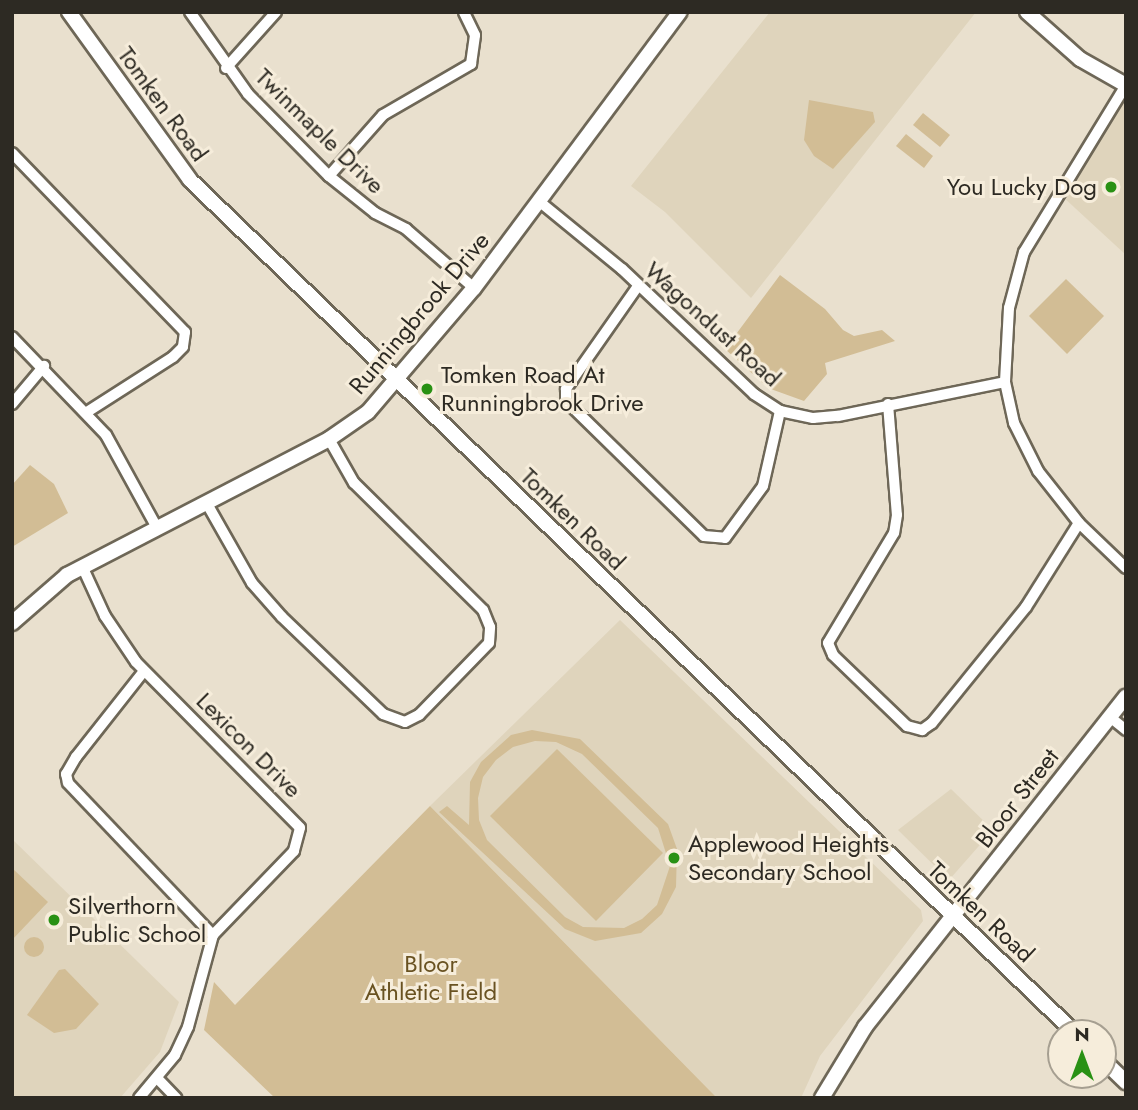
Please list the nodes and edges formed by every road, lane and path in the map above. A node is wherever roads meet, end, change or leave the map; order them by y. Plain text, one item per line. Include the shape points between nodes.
1 (69, 12) edge
2 (190, 12) edge
3 (276, 12) edge
4 (464, 12) edge
5 (1027, 12) edge
6 (673, 15) edge
7 (226, 68) junction
8 (1126, 85) edge
9 (12, 153) edge
10 (329, 176) junction
11 (540, 202) junction
12 (638, 286) junction
13 (474, 288) junction
14 (12, 337) edge
15 (44, 366) junction
16 (395, 379) junction
17 (1005, 382) junction
18 (12, 404) edge
19 (888, 404) junction
20 (780, 411) junction
21 (87, 412) junction
22 (329, 439) junction
23 (206, 502) junction
24 (1079, 523) junction
25 (156, 526) junction
26 (82, 566) junction
27 (1126, 568) edge
28 (12, 624) edge
29 (144, 671) junction
30 (1126, 697) edge
31 (1110, 717) junction
32 (1126, 730) edge
33 (952, 917) junction
34 (213, 935) junction
35 (1060, 1019) edge
36 (157, 1079) junction
37 (139, 1098) edge
38 (176, 1098) edge
39 (822, 1098) edge

1 - 16 street, Tomken Road via 190,180
2 - 7 street, Twinmaple Drive
3 - 7 street
4 - 10 street via 475,35 471,64 383,115
5 - 8 street via 1080,59
6 - 11 street, Runningbrook Drive
7 - 10 street, Twinmaple Drive
8 - 17 street via 1024,252 1008,316
9 - 21 street via 186,332 183,347 173,357
10 - 13 street, Twinmaple Drive via 375,213 406,229
11 - 12 street, Wagondust Road
11 - 13 street, Runningbrook Drive
12 - 20 street, Wagondust Road via 754,394
12 - 20 street via 566,389 566,401 704,536 725,538 757,496 771,458
13 - 16 street, Runningbrook Drive
14 - 15 street
15 - 18 street
15 - 21 street
16 - 22 street, Runningbrook Drive via 368,412
16 - 33 street, Tomken Road
17 - 19 street, Wagondust Road
17 - 24 street via 1014,423 1031,460
19 - 20 street, Wagondust Road via 823,418
19 - 24 street via 896,494 894,533 828,643 833,655 907,726 922,730 932,723 1026,607
21 - 25 street via 123,461
22 - 23 street, Runningbrook Drive
22 - 23 street via 363,494 483,610 490,627 489,643 419,715 405,722 383,713 282,617 252,583
23 - 25 street, Runningbrook Drive
24 - 27 street
25 - 26 street, Runningbrook Drive
26 - 28 street, Runningbrook Drive via 35,599
26 - 29 street, Lexicon Drive via 105,616
29 - 34 street via 76,757 66,774 68,783
29 - 34 street, Lexicon Drive via 300,828 294,851
30 - 31 street, Bloor Street
31 - 32 street
31 - 33 street, Bloor Street
33 - 35 street, Tomken Road
33 - 39 street, Bloor Street via 865,1027
34 - 36 street, Lexicon Drive via 188,1027
36 - 37 street, Lexicon Drive
36 - 38 street

